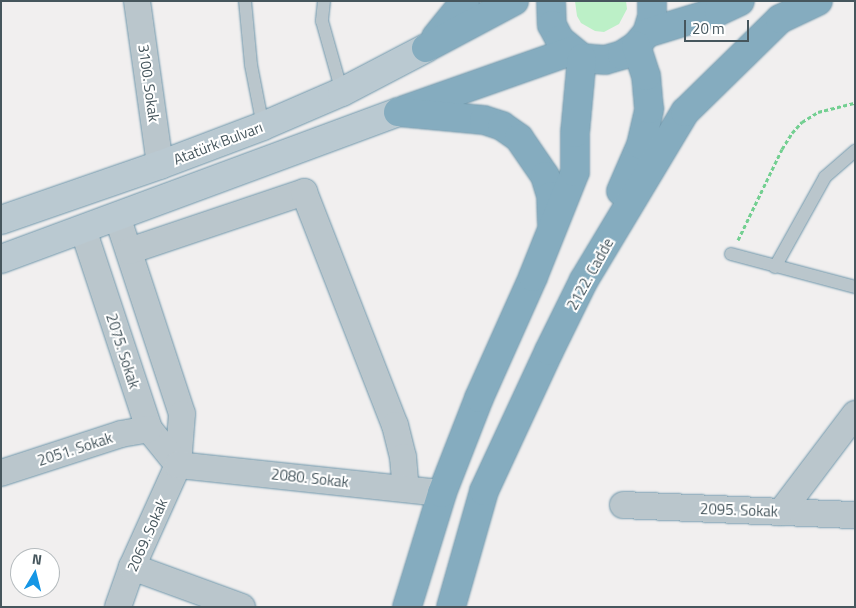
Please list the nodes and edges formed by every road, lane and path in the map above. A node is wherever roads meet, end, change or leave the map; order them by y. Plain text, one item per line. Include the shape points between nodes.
1 (137, 1) edge
2 (245, 1) edge
3 (324, 1) edge
4 (465, 1) edge
5 (514, 1) edge
6 (551, 1) edge
7 (652, 1) edge
8 (740, 1) edge
9 (818, 1) edge
10 (642, 39) junction
11 (426, 48) junction
12 (577, 55) junction
13 (342, 92) junction
14 (855, 102) edge
15 (398, 112) junction
16 (263, 126) junction
17 (855, 151) edge
18 (160, 165) junction
19 (117, 216) junction
20 (1, 220) edge
21 (83, 229) junction
22 (552, 232) junction
23 (129, 251) junction
24 (731, 254) joint
25 (1, 259) edge
26 (775, 266) junction
27 (584, 280) junction
28 (855, 287) edge
29 (855, 414) edge
30 (149, 429) junction
31 (178, 465) junction
32 (1, 473) edge
33 (406, 489) junction
34 (442, 493) junction
35 (623, 505) dead end
36 (781, 512) junction
37 (855, 515) edge
38 (132, 567) junction
39 (118, 607) edge
40 (242, 607) edge
41 (406, 607) edge
42 (451, 607) edge

1 - 18 street, 3100. Sokak
2 - 16 lane via 251,65
3 - 13 lane via 322,21
4 - 11 highway
5 - 11 highway
6 - 12 highway via 552,25 560,40
7 - 10 highway via 652,17
8 - 10 highway
9 - 27 highway, 2122. Cadde via 780,19 685,112
10 - 12 highway via 622,56 605,60
10 - 27 highway via 649,109 641,145
11 - 13 main road, Atatürk Bulvarı
12 - 15 highway
12 - 22 highway via 575,172
13 - 16 main road, Atatürk Bulvarı
14 - 24 path via 818,112 792,133
15 - 19 main road
15 - 22 highway via 484,120 502,126 519,138 545,176 551,196
16 - 18 main road, Atatürk Bulvarı
17 - 26 lane via 825,177
18 - 20 main road, Atatürk Bulvarı
19 - 21 main road
19 - 23 street, 2069. Sokak
21 - 25 main road
21 - 30 street, 2075. Sokak
22 - 34 highway via 479,398
23 - 31 street, 2069. Sokak via 182,414
23 - 33 street via 304,192 395,425
24 - 26 lane
26 - 28 lane
27 - 42 highway, 2122. Cadde via 484,490
29 - 36 street
30 - 31 street, 2075. Sokak
30 - 32 street, 2051. Sokak via 121,434
31 - 33 street, 2080. Sokak
31 - 38 street, 2069. Sokak
33 - 34 street, 2080. Sokak
34 - 41 highway
35 - 36 street, 2095. Sokak
36 - 37 street, 2095. Sokak
38 - 39 street, 2069. Sokak
38 - 40 street

